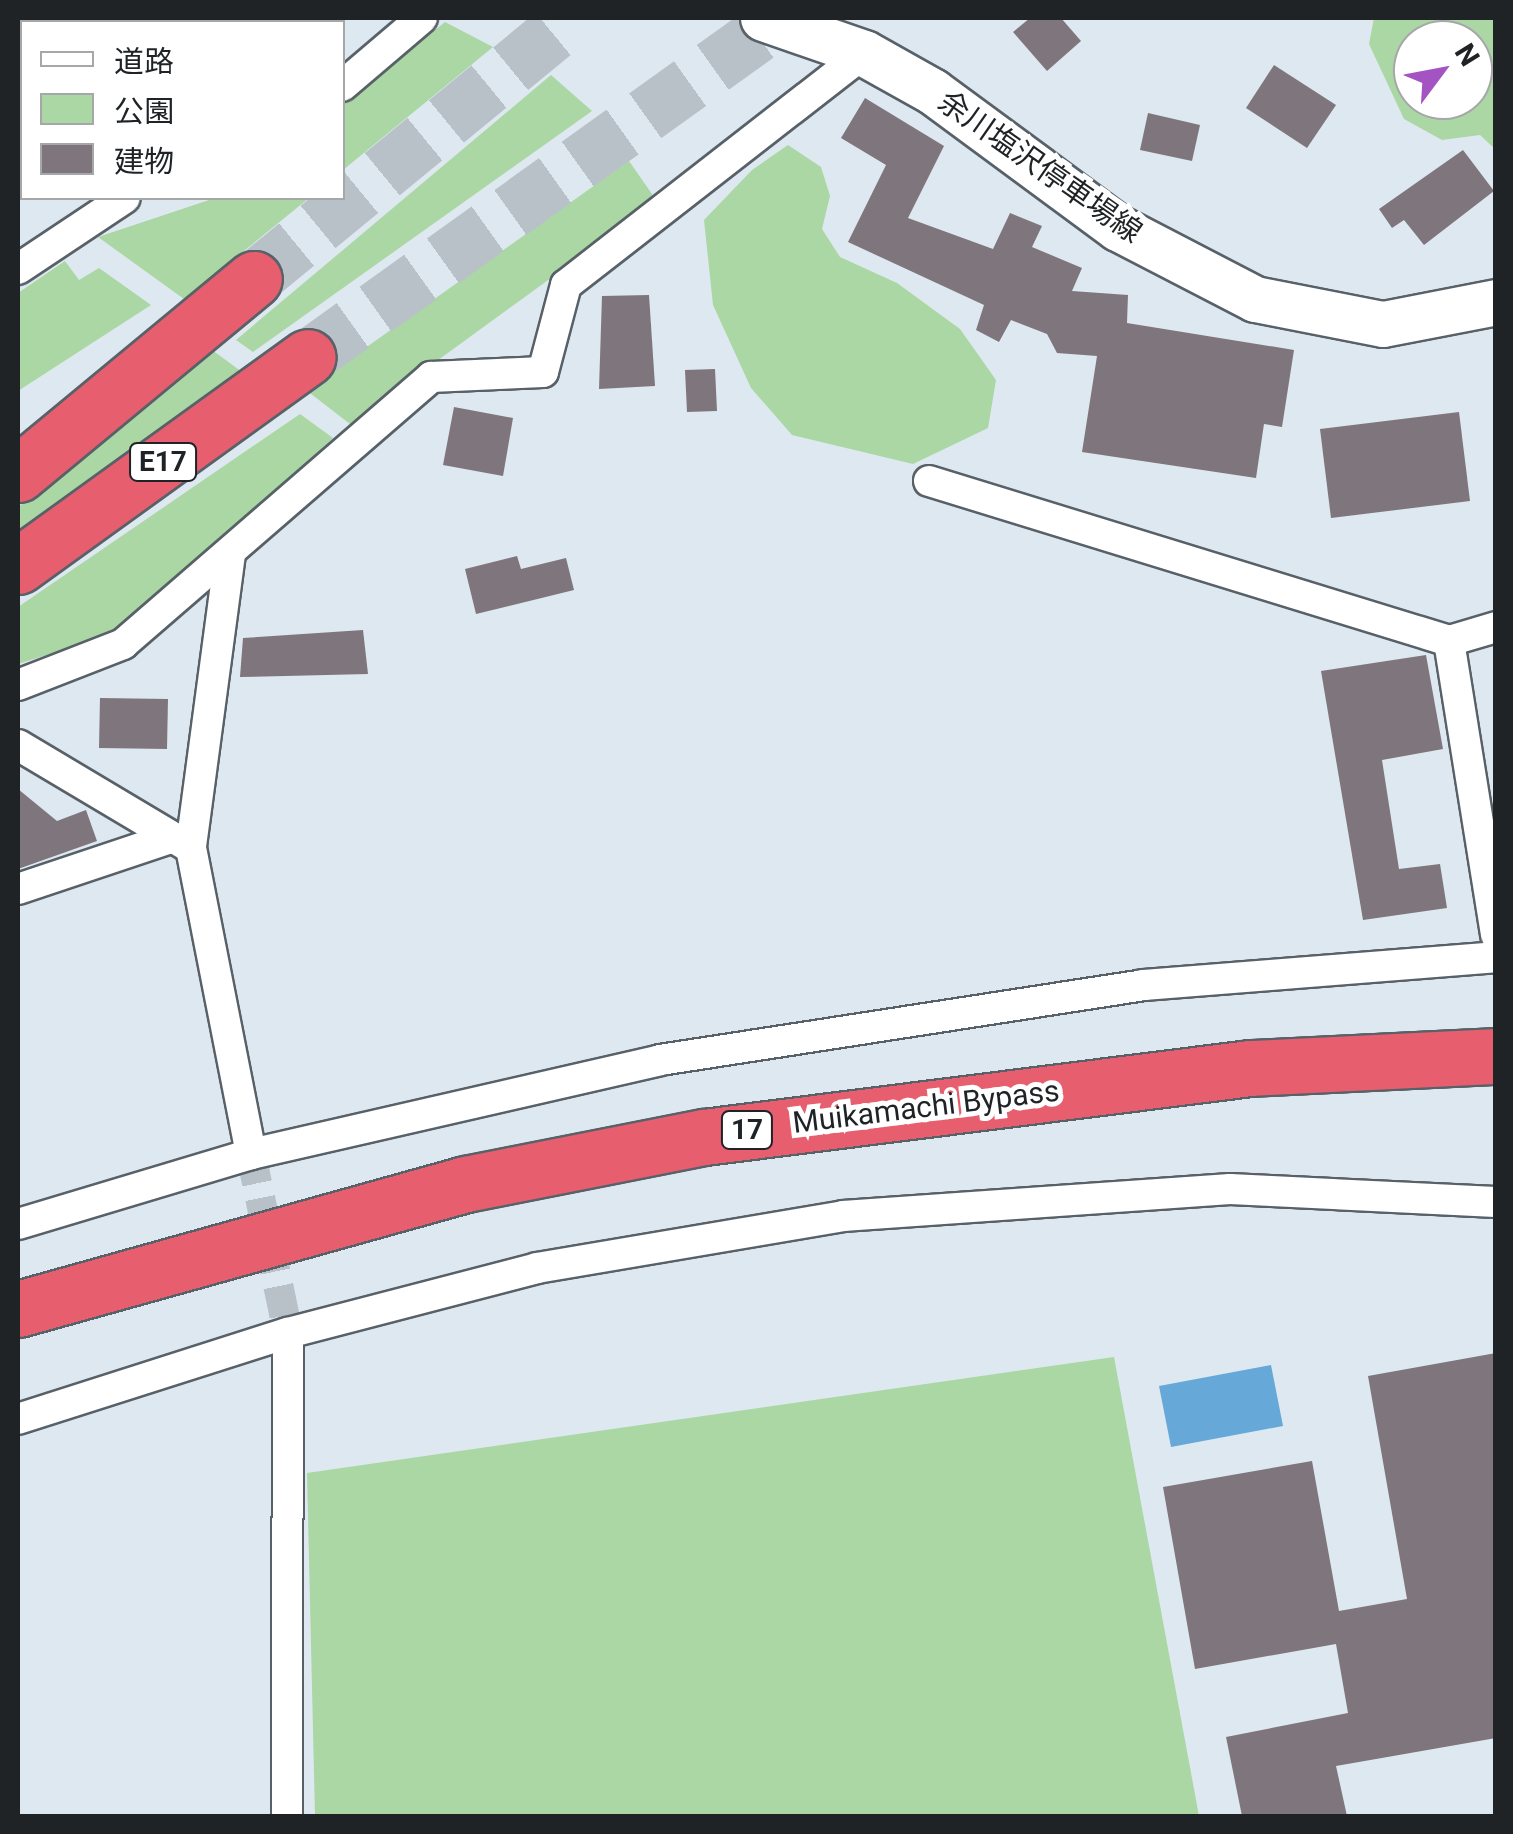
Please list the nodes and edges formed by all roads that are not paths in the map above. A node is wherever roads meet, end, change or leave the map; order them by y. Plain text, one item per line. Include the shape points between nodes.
1 (422, 18) edge
2 (763, 18) edge
3 (864, 53) junction
4 (345, 83) edge
5 (122, 200) edge
6 (18, 269) edge
7 (254, 279) tunnel mouth
8 (1496, 302) edge
9 (308, 357) tunnel mouth
10 (18, 474) edge
11 (928, 481) dead end
12 (230, 554) junction
13 (18, 566) edge
14 (1496, 627) edge
15 (1449, 641) junction
16 (18, 685) edge
17 (18, 746) edge
18 (180, 843) junction
19 (18, 890) edge
20 (1496, 935) edge
21 (1496, 957) edge
22 (1496, 1056) edge
23 (250, 1154) junction
24 (1496, 1202) edge
25 (18, 1224) edge
26 (18, 1310) edge
27 (288, 1332) junction
28 (18, 1419) edge
29 (287, 1816) edge

1 - 4 street
2 - 3 main road, 余川塩沢停車場線
3 - 8 main road, 余川塩沢停車場線 via 932,90 1118,228 1256,299 1382,324
3 - 12 street via 566,285 542,372 431,377
5 - 6 street
7 - 10 highway, E17
9 - 13 highway, E17
11 - 15 street
12 - 16 street via 123,644
12 - 18 street
14 - 15 street
15 - 20 street
17 - 18 street
18 - 19 street
18 - 23 street
21 - 23 street via 1143,985 660,1060
22 - 26 highway, Muikamachi Bypass / 17 via 1250,1068 704,1136 466,1184
23 - 25 street
24 - 27 street via 1230,1190 843,1216 536,1268
27 - 28 street
27 - 29 street

